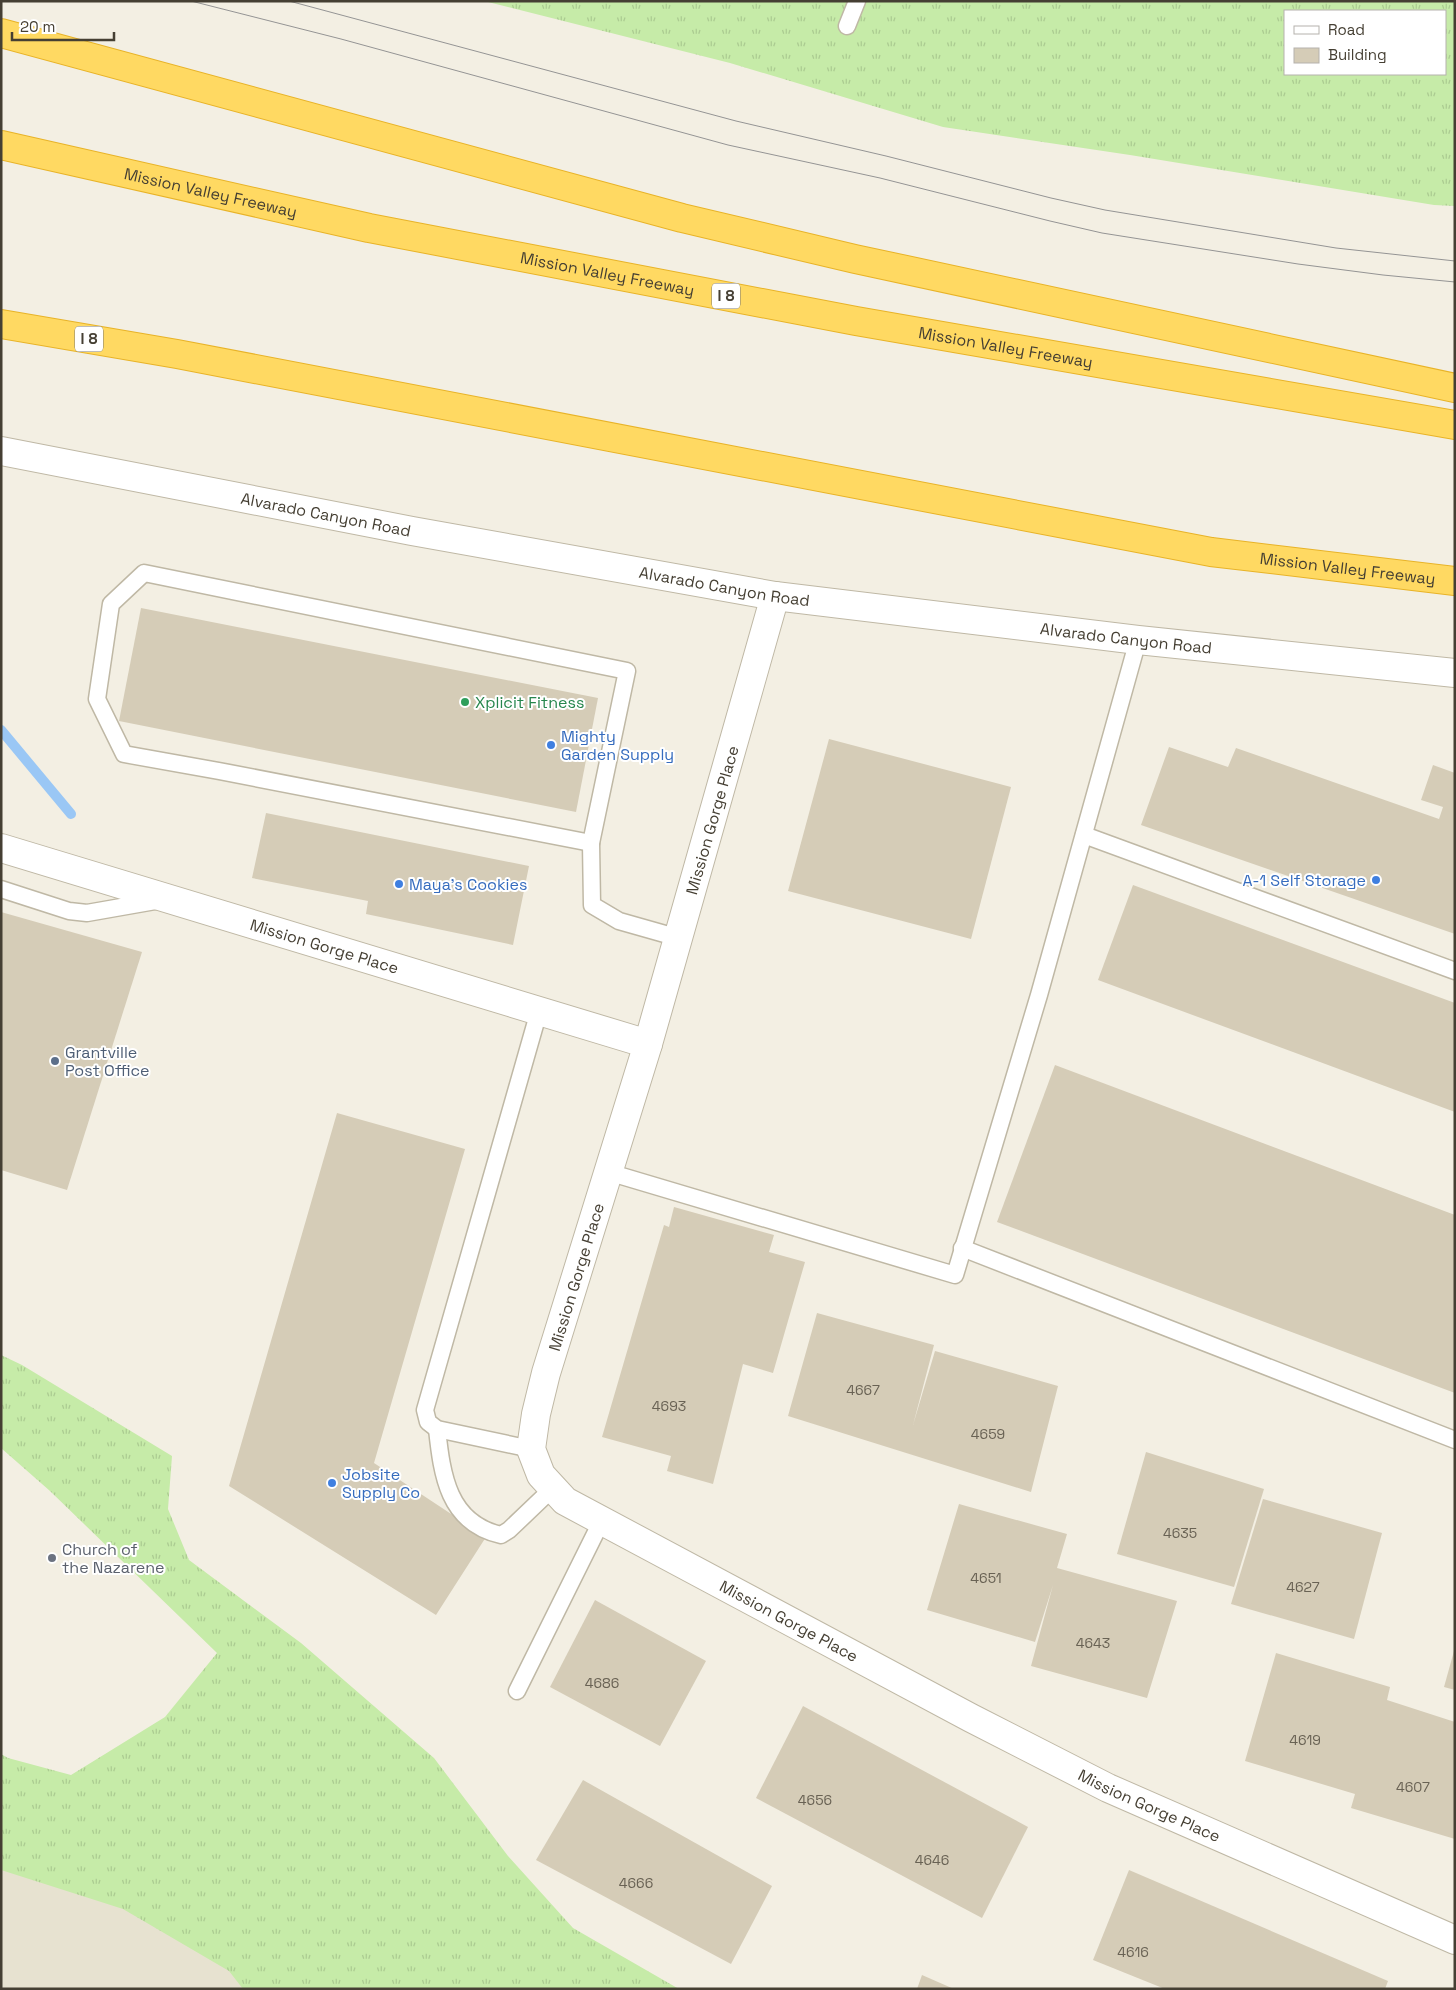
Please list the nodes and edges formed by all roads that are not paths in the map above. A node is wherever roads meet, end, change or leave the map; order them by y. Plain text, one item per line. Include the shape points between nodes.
1 (857, 1) edge
2 (847, 26) dead end
3 (1, 32) edge
4 (1, 145) edge
5 (1, 324) edge
6 (1, 340) edge
7 (177, 354) junction
8 (1455, 388) edge
9 (1455, 425) edge
10 (1, 451) edge
11 (1455, 581) edge
12 (775, 596) junction
13 (1138, 640) junction
14 (1455, 673) edge
15 (1084, 835) junction
16 (591, 843) junction
17 (1, 848) edge
18 (1, 889) edge
19 (168, 899) junction
20 (678, 938) junction
21 (1455, 971) edge
22 (539, 1011) junction
23 (648, 1044) junction
24 (608, 1172) junction
25 (962, 1248) junction
26 (437, 1429) junction
27 (1455, 1440) edge
28 (531, 1449) junction
29 (553, 1488) junction
30 (602, 1520) junction
31 (516, 1691) dead end
32 (1455, 1940) edge

1 - 2 lane
3 - 8 highway via 692,220 855,260
4 - 9 highway, Mission Valley Freeway / I 8 via 369,228 856,321
5 - 7 highway, Mission Valley Freeway / I 8
6 - 7 highway
7 - 11 highway, Mission Valley Freeway / I 8 via 1211,552
10 - 12 street, Alvarado Canyon Road via 412,531
12 - 13 street, Alvarado Canyon Road
12 - 20 street, Mission Gorge Place
13 - 14 street, Alvarado Canyon Road
13 - 15 lane
15 - 21 lane
15 - 25 lane
16 - 16 lane via 124,754 97,698 112,604 144,572 627,671
16 - 20 lane via 592,905 620,921
17 - 19 street, Mission Gorge Place
18 - 19 lane via 69,911 87,913
19 - 22 street, Mission Gorge Place
20 - 23 street, Mission Gorge Place
22 - 23 street, Mission Gorge Place
22 - 26 lane via 425,1410 428,1422
23 - 24 street, Mission Gorge Place
24 - 25 lane via 954,1275
24 - 28 street, Mission Gorge Place via 546,1373
25 - 27 lane
26 - 28 lane
26 - 29 lane via 441,1465 449,1492 474,1524 501,1534
28 - 29 street, Mission Gorge Place via 542,1475
29 - 30 street, Mission Gorge Place via 565,1501
30 - 31 lane
30 - 32 street, Mission Gorge Place via 1108,1788

